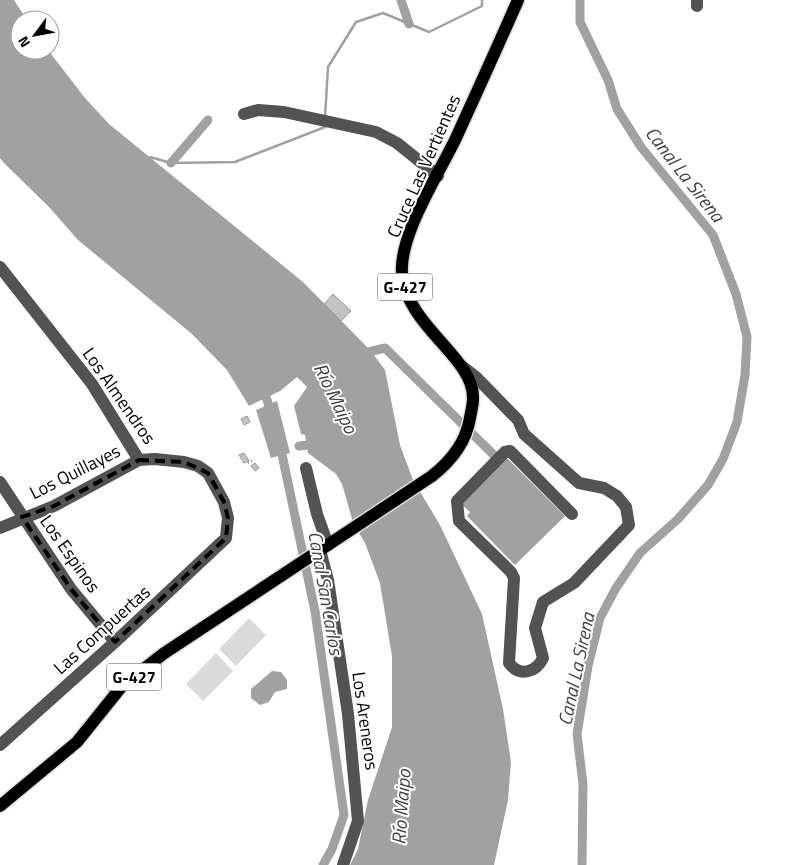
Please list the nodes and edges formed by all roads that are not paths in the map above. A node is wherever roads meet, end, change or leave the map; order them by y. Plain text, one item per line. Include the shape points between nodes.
1 (518, 0) edge
2 (244, 114) dead end
3 (438, 176) junction
4 (0, 267) edge
5 (463, 367) junction
6 (139, 460) junction
7 (306, 468) dead end
8 (0, 482) edge
9 (572, 514) dead end
10 (22, 517) junction
11 (0, 528) edge
12 (226, 538) joint
13 (322, 549) junction
14 (115, 642) junction
15 (0, 745) edge
16 (0, 806) edge
17 (343, 865) edge

1 - 3 main road, Cruce Las Vertientes / G-427
2 - 3 street via 267,111 376,132 397,143
3 - 5 main road, Cruce Las Vertientes / G-427 via 407,241 402,273 412,306
4 - 6 street, Los Almendros via 92,384
5 - 9 street via 518,420 524,434 579,483 604,488 617,496 628,515 628,525 574,583 543,602 535,628 543,658 535,669 527,672 513,668 509,663 514,578 459,521 456,501 510,450
5 - 13 main road, Cruce Las Vertientes / G-427 via 474,398 464,441 448,462
6 - 10 street, Los Quillayes via 54,506
6 - 12 street, Los Almendros via 184,462 208,473 224,502 228,518
7 - 13 street, Los Areneros
8 - 10 street, Los Espinos
10 - 11 street, Los Quillayes
10 - 14 street, Los Espinos via 71,589
12 - 14 street, Las Compuertas
13 - 16 main road, Cruce Las Vertientes / G-427 via 163,654 122,686 77,742
13 - 17 street, Los Areneros via 348,714 358,821
14 - 15 street, Las Compuertas

